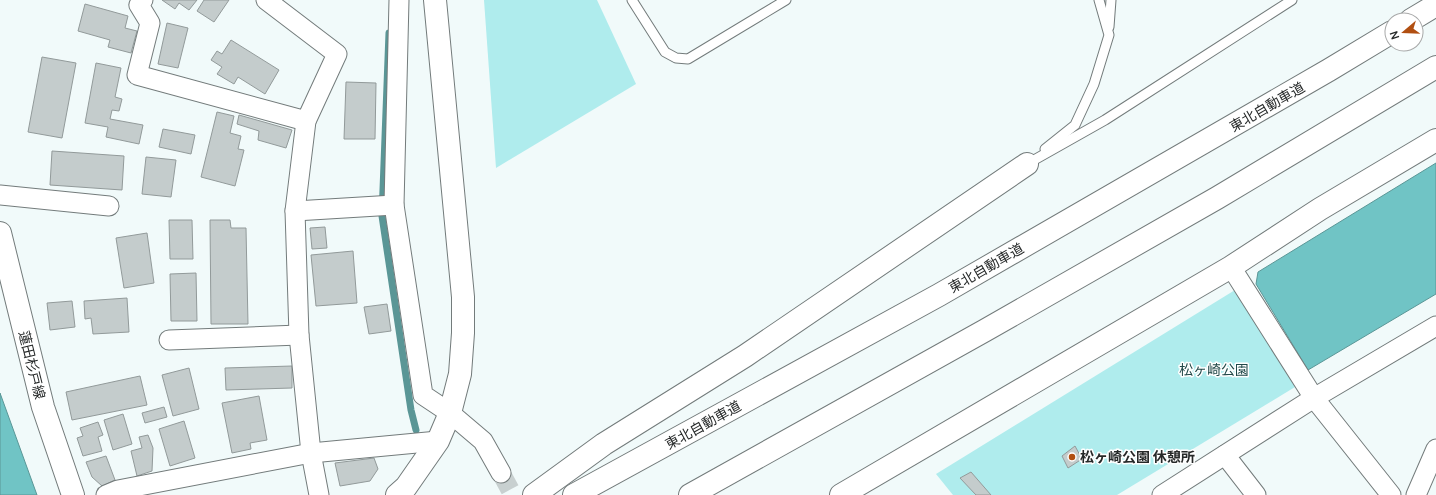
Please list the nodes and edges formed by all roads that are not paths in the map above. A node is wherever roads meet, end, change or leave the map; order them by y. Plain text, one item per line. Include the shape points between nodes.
1 (143, 0) edge
2 (266, 0) edge
3 (399, 0) edge
4 (435, 0) edge
5 (632, 0) edge
6 (786, 0) edge
7 (1099, 0) edge
8 (1111, 0) edge
9 (1292, 0) edge
10 (1436, 5) edge
11 (1424, 12) edge
12 (1109, 35) junction
13 (1384, 37) edge
14 (1436, 67) edge
15 (306, 121) junction
16 (1436, 140) edge
17 (1027, 164) junction
18 (0, 194) edge
19 (394, 205) junction
20 (109, 206) dead end
21 (295, 211) junction
22 (0, 233) edge
23 (1231, 267) junction
24 (1436, 326) edge
25 (298, 335) junction
26 (168, 340) dead end
27 (1314, 398) junction
28 (450, 413) junction
29 (438, 441) junction
30 (1436, 449) edge
31 (311, 452) junction
32 (1225, 455) junction
33 (501, 473) tunnel mouth
34 (73, 495) edge
35 (106, 495) edge
36 (319, 495) edge
37 (397, 495) edge
38 (534, 495) edge
39 (574, 495) edge
40 (690, 495) edge
41 (841, 495) edge
42 (1162, 495) edge
43 (1256, 495) edge
44 (1391, 495) edge
45 (1416, 495) edge

1 - 15 street via 139,5 150,23 137,74
2 - 15 street via 337,54
3 - 19 street
4 - 28 main road via 463,297 460,374
5 - 6 lane via 665,52 676,58 688,59
7 - 12 lane
8 - 12 lane
9 - 17 lane via 1105,120
10 - 11 main road
12 - 17 lane via 1094,84 1075,124
13 - 39 main road, 東北自動車道 via 939,295
14 - 40 main road via 1217,198
15 - 21 street
16 - 23 main road via 1320,209
17 - 38 main road via 745,356 604,444
18 - 20 street
19 - 21 street
19 - 28 street via 423,395
21 - 25 street
22 - 34 main road, 蓮田杉戸線 via 39,393
23 - 27 street
23 - 41 main road
24 - 27 street
25 - 26 street
25 - 31 street
27 - 32 street
27 - 44 street
28 - 29 main road
28 - 33 street via 483,441
29 - 31 street
29 - 37 main road
30 - 45 street
31 - 35 street via 118,490
31 - 36 street
32 - 42 street
32 - 43 street

